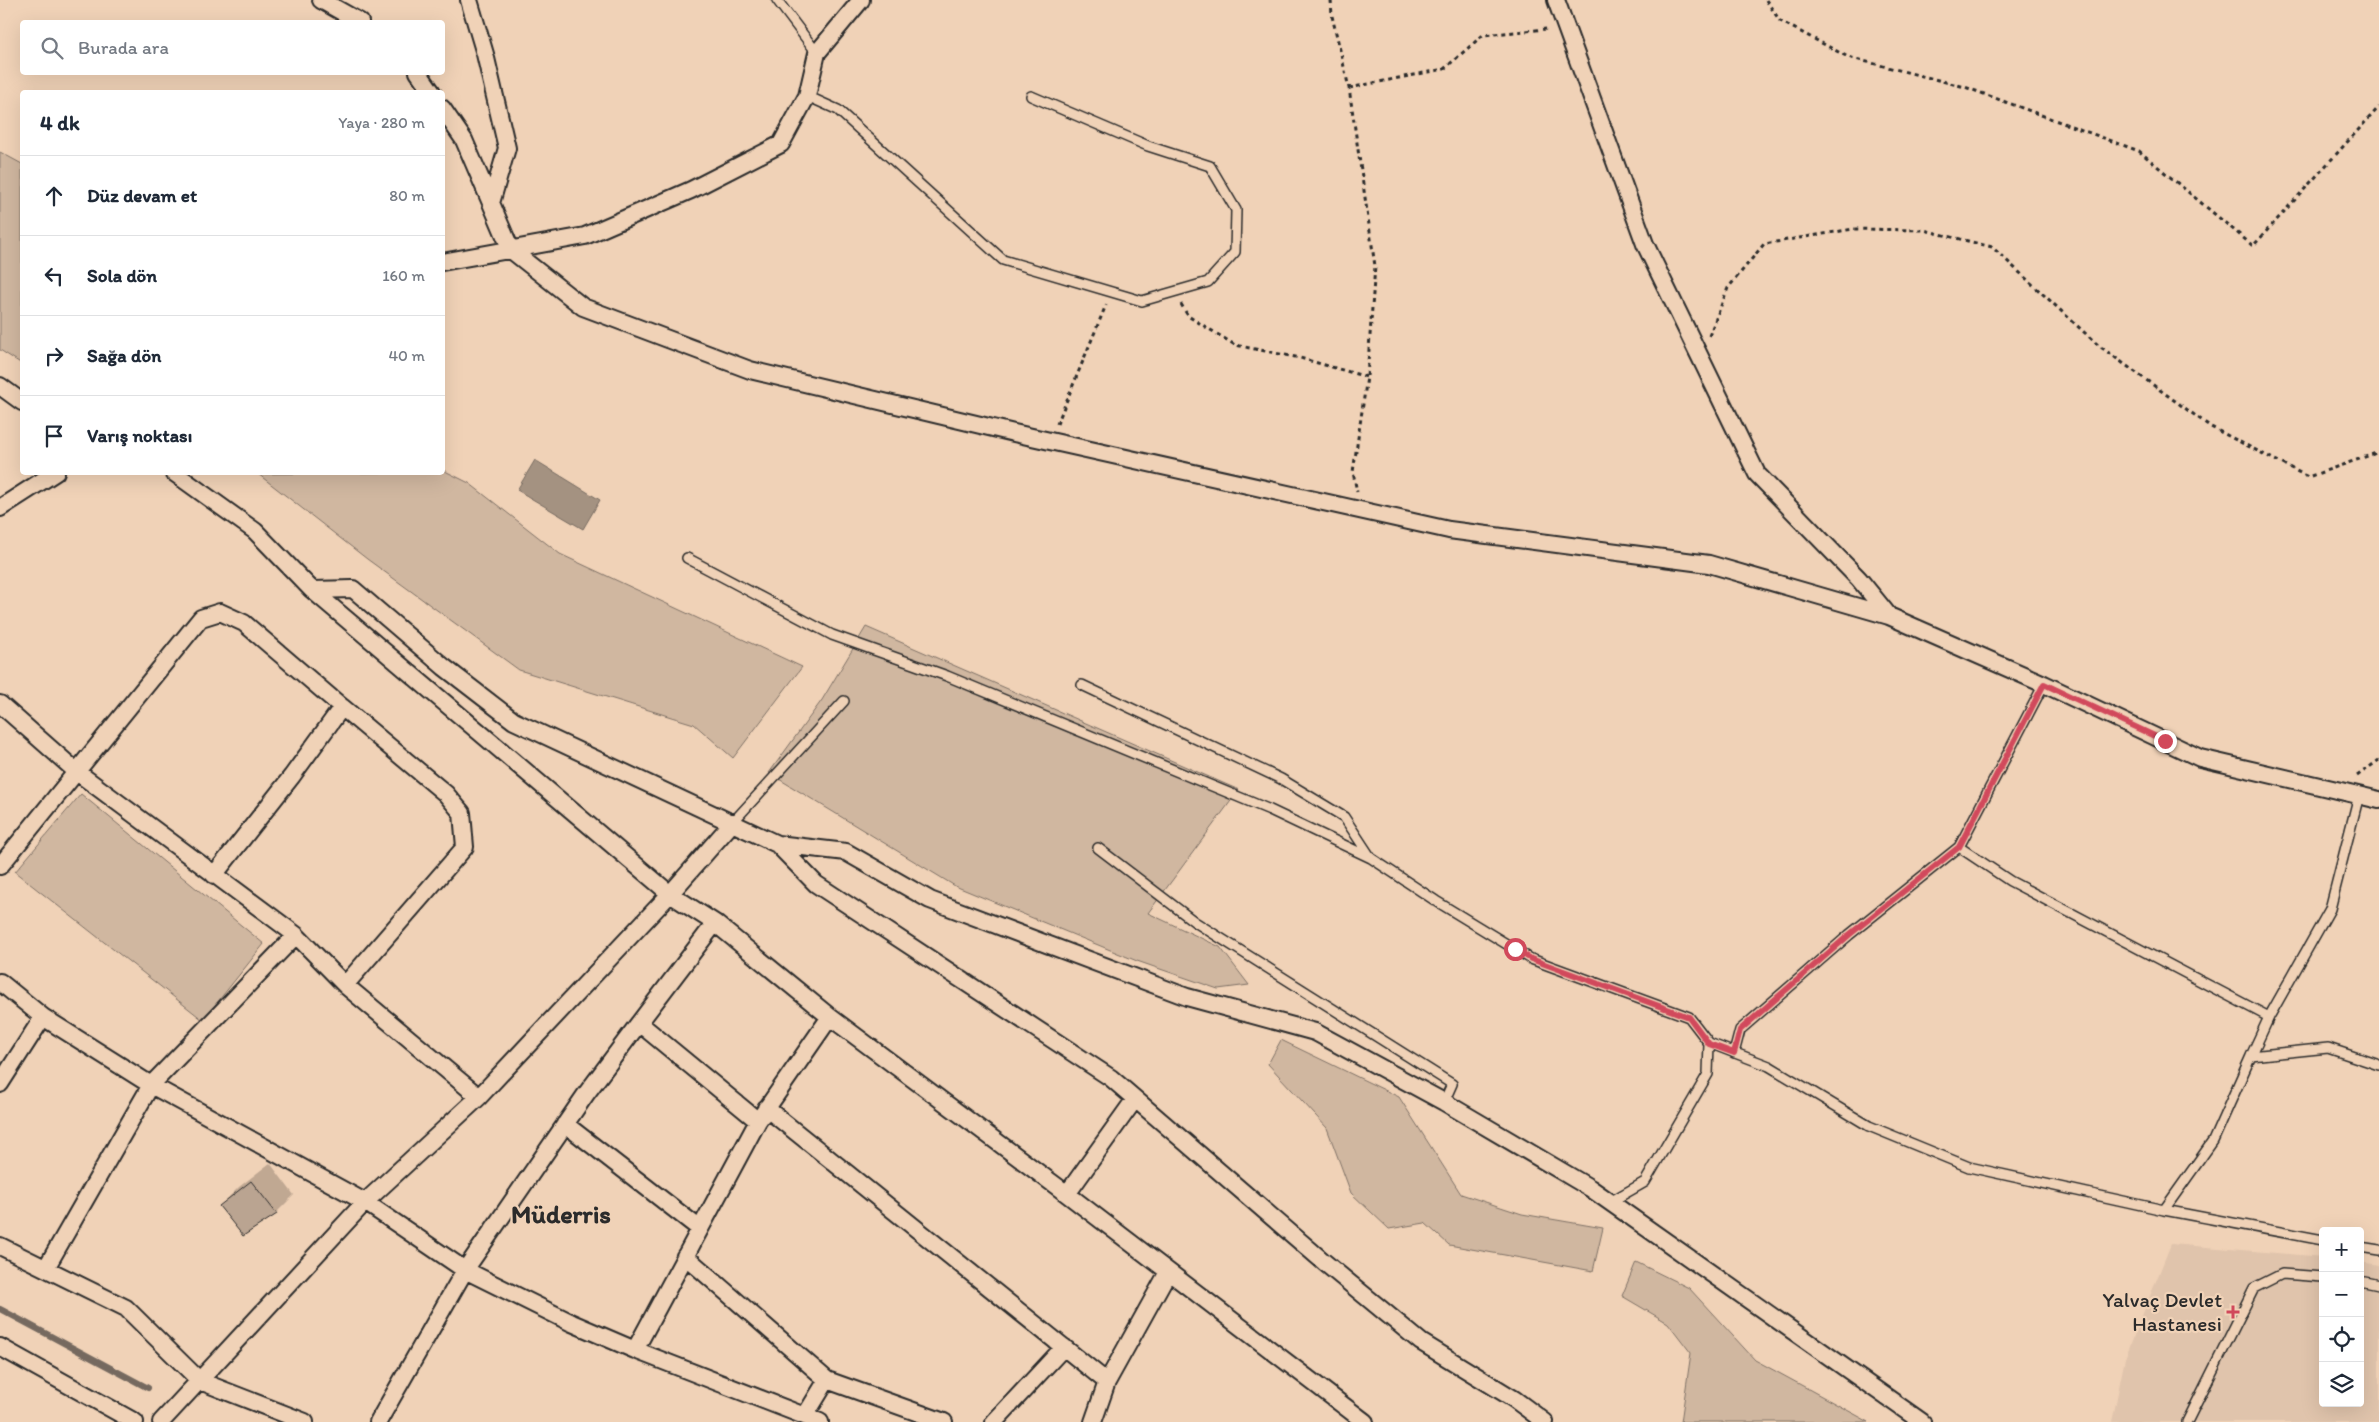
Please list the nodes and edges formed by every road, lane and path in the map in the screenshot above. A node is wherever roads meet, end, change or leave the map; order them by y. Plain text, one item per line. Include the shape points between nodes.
1 (321, 0) edge
2 (469, 0) edge
3 (777, 0) edge
4 (860, 0) edge
5 (1332, 0) edge
6 (1556, 0) edge
7 (1766, 0) edge
8 (356, 20) edge
9 (1566, 27) junction
10 (817, 53) junction
11 (420, 75) edge
12 (1349, 88) junction
13 (431, 90) edge
14 (807, 96) junction
15 (1031, 96) dead end
16 (2379, 107) edge
17 (445, 112) edge
18 (491, 202) junction
19 (512, 250) junction
20 (445, 261) edge
21 (1173, 292) junction
22 (1111, 293) junction
23 (1701, 358) junction
24 (1367, 377) junction
25 (0, 386) edge
26 (20, 401) edge
27 (1050, 440) junction
28 (2379, 452) edge
29 (51, 475) edge
30 (177, 475) edge
31 (0, 508) edge
32 (1361, 510) junction
33 (687, 558) dead end
34 (312, 590) junction
35 (1889, 616) junction
36 (2044, 684) junction
37 (1082, 685) dead end
38 (844, 701) dead end
39 (0, 704) edge
40 (342, 707) junction
41 (77, 772) junction
42 (2358, 795) junction
43 (2379, 800) edge
44 (732, 822) junction
45 (777, 844) junction
46 (1959, 847) junction
47 (1098, 848) dead end
48 (1371, 858) junction
49 (0, 866) edge
50 (214, 875) junction
51 (670, 894) junction
52 (715, 923) junction
53 (296, 935) junction
54 (0, 982) edge
55 (344, 985) junction
56 (830, 1016) junction
57 (43, 1017) junction
58 (2269, 1017) junction
59 (639, 1023) junction
60 (1709, 1044) junction
61 (1734, 1053) junction
62 (2251, 1056) junction
63 (2379, 1065) edge
64 (0, 1084) edge
65 (151, 1085) junction
66 (478, 1097) junction
67 (1135, 1099) junction
68 (1444, 1102) junction
69 (762, 1115) junction
70 (565, 1124) junction
71 (1067, 1194) junction
72 (364, 1202) junction
73 (1610, 1202) junction
74 (2164, 1210) junction
75 (700, 1229) junction
76 (2319, 1239) edge
77 (0, 1246) edge
78 (2364, 1248) edge
79 (2379, 1250) edge
80 (685, 1256) junction
81 (46, 1268) junction
82 (465, 1270) junction
83 (1168, 1272) junction
84 (2319, 1277) edge
85 (2364, 1281) edge
86 (2379, 1285) edge
87 (0, 1347) edge
88 (1064, 1347) junction
89 (635, 1350) junction
90 (827, 1380) junction
91 (200, 1381) junction
92 (1108, 1382) junction
93 (813, 1419) edge
94 (135, 1422) edge
95 (161, 1422) edge
96 (305, 1422) edge
97 (378, 1422) edge
98 (944, 1422) edge
99 (994, 1422) edge
100 (1093, 1422) edge
101 (1365, 1422) edge
102 (1545, 1422) edge
103 (1922, 1422) edge
104 (2187, 1422) edge

1 - 8 street
2 - 18 street via 507,148
3 - 10 lane
4 - 10 street
5 - 12 path via 1332,16
6 - 9 street
7 - 16 path via 1780,20 1848,57 1965,87 2138,151 2253,246
9 - 12 path via 1483,35 1444,69
9 - 23 street via 1645,244
10 - 14 street
11 - 13 street
12 - 24 path via 1376,266
14 - 19 street via 781,144 691,190 585,236
14 - 22 lane via 838,110 1003,260
15 - 21 lane via 1148,146 1210,166 1236,210 1235,252 1208,282
17 - 18 street via 464,140
18 - 19 street
19 - 20 street
19 - 27 street via 583,307 750,370
21 - 22 lane via 1142,301
21 - 24 path via 1188,316 1235,345 1300,358
22 - 27 path
23 - 28 path via 1728,288 1764,244 1852,229 1924,230 1992,247 2098,346 2211,426 2308,477
23 - 35 street via 1757,474 1859,579
24 - 32 path via 1353,472
25 - 26 street
27 - 32 street
29 - 31 street
30 - 34 street via 255,531
32 - 35 street via 1449,530 1709,564
33 - 48 lane via 832,635 947,676 1270,810
34 - 44 street via 353,589 444,667 514,721
34 - 51 street
35 - 36 street
36 - 42 street via 2200,758
36 - 46 lane
37 - 48 lane via 1289,784 1344,817
38 - 44 lane
39 - 41 street
40 - 41 street via 244,623 220,612 201,618
40 - 50 street
40 - 55 street via 446,794 462,813 465,847
41 - 49 street
41 - 50 street
42 - 43 street
42 - 58 lane via 2330,909
44 - 45 street
44 - 51 street
45 - 67 street via 816,884 1111,1078
45 - 68 street via 846,852 939,903 1187,997 1315,1032
46 - 58 lane via 2010,882
46 - 61 lane via 1849,935 1740,1030
47 - 68 lane via 1195,922 1452,1084
48 - 60 lane via 1531,959 1689,1017
50 - 53 street
51 - 52 street
51 - 66 street
52 - 56 street
52 - 59 street
53 - 55 street
53 - 65 street
54 - 57 street
55 - 66 street
56 - 69 street
56 - 71 street
57 - 64 street
57 - 65 street
58 - 62 lane
59 - 69 street
59 - 70 street
60 - 61 lane
60 - 73 lane via 1708,1074 1645,1182
61 - 74 lane via 1769,1066 1869,1126 1969,1167
62 - 63 lane via 2328,1048
62 - 74 lane via 2213,1141
65 - 72 street
65 - 81 street
66 - 72 street
67 - 71 street
67 - 102 street via 1421,1342 1514,1399
68 - 73 street
69 - 75 street
69 - 88 street
70 - 75 street
70 - 82 street
71 - 83 street
72 - 82 street
72 - 91 street
73 - 103 street
74 - 76 lane
75 - 80 street
77 - 81 street
78 - 79 lane
80 - 89 street
80 - 90 street
81 - 91 street via 126,1308
82 - 89 street
82 - 97 street
83 - 92 street
83 - 101 street
84 - 104 lane via 2282,1274 2254,1288
85 - 86 lane
87 - 94 street
88 - 92 street
88 - 99 street
89 - 93 street
90 - 93 street
90 - 98 street
91 - 95 street
91 - 96 street
92 - 100 street

